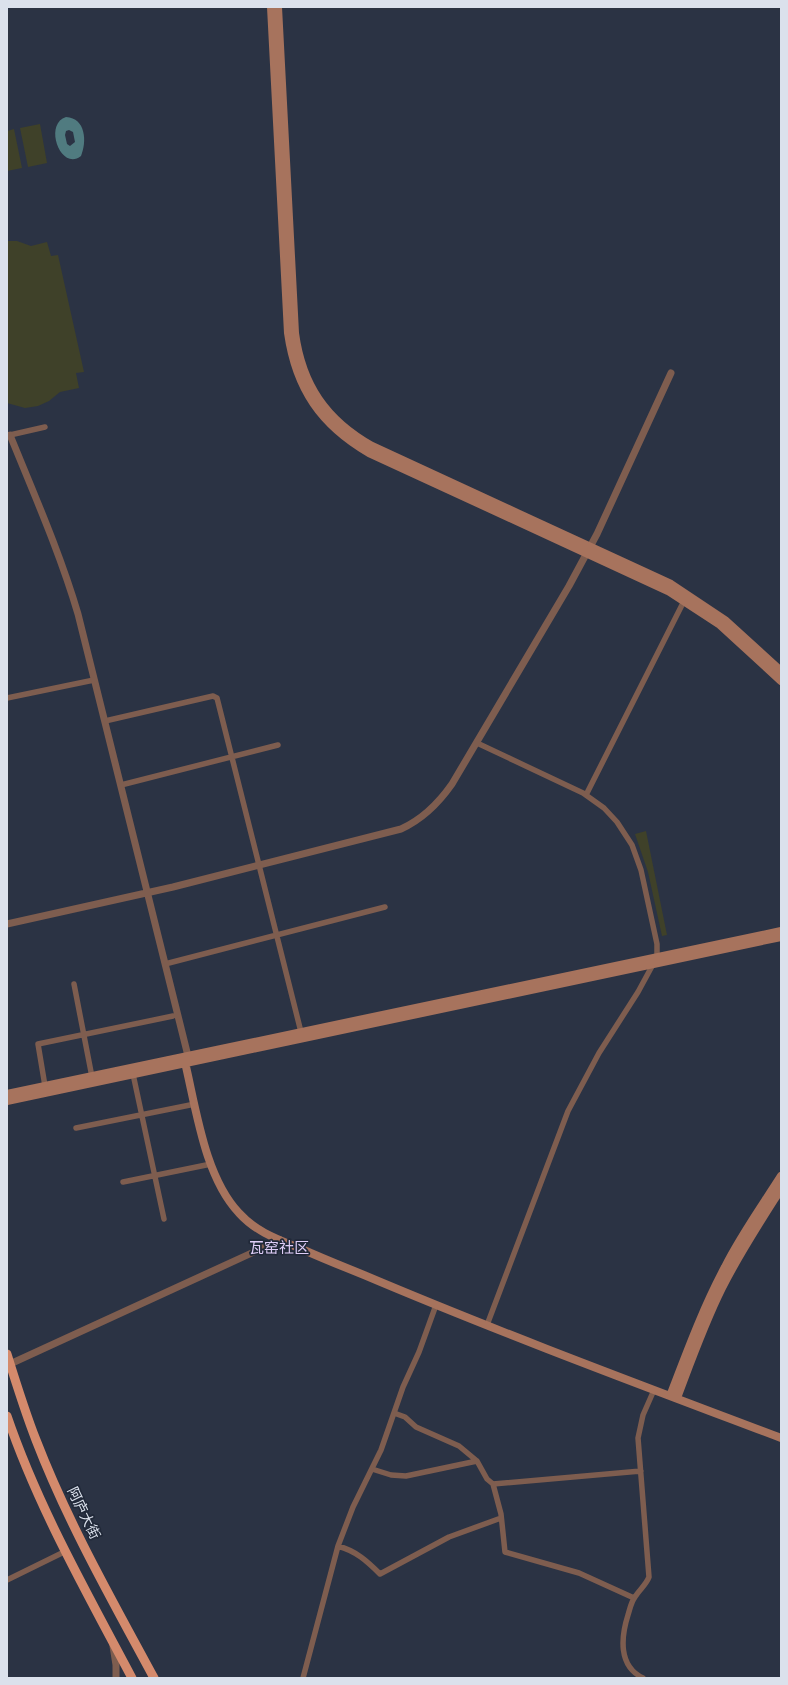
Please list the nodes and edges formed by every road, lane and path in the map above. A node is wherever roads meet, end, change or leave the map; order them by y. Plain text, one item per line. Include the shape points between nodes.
1 (271, 7) edge
2 (278, 7) edge
3 (671, 373) dead end
4 (45, 427) dead end
5 (8, 437) edge
6 (588, 551) junction
7 (686, 597) junction
8 (781, 671) edge
9 (92, 680) junction
10 (781, 681) edge
11 (7, 698) edge
12 (105, 721) junction
13 (477, 743) junction
14 (278, 745) dead end
15 (232, 756) junction
16 (120, 785) junction
17 (586, 795) junction
18 (260, 866) junction
19 (145, 894) junction
20 (385, 907) dead end
21 (7, 924) edge
22 (781, 931) edge
23 (277, 935) junction
24 (781, 937) edge
25 (655, 960) junction
26 (165, 964) junction
27 (74, 984) dead end
28 (174, 1016) junction
29 (301, 1032) junction
30 (84, 1034) junction
31 (187, 1060) junction
32 (133, 1074) junction
33 (92, 1077) junction
34 (45, 1086) junction
35 (7, 1094) edge
36 (7, 1101) edge
37 (195, 1104) junction
38 (142, 1115) junction
39 (76, 1128) dead end
40 (211, 1164) junction
41 (155, 1176) junction
42 (781, 1176) edge
43 (123, 1182) dead end
44 (781, 1189) edge
45 (164, 1219) dead end
46 (280, 1240) junction
47 (436, 1305) junction
48 (488, 1323) junction
49 (7, 1354) edge
50 (10, 1364) junction
51 (654, 1390) junction
52 (674, 1395) junction
53 (394, 1413) junction
54 (7, 1416) edge
55 (781, 1433) edge
56 (781, 1438) edge
57 (477, 1461) junction
58 (372, 1469) junction
59 (641, 1471) junction
60 (493, 1484) junction
61 (501, 1518) junction
62 (338, 1546) junction
63 (66, 1551) junction
64 (7, 1580) edge
65 (634, 1598) junction
66 (110, 1636) junction
67 (116, 1678) edge
68 (132, 1678) edge
69 (154, 1678) edge
70 (303, 1678) edge
71 (643, 1678) edge

1 - 6 main road via 288,333 296,369 311,401 324,419 351,442 369,453
2 - 6 main road via 295,333 303,367 314,392 338,422 372,446
3 - 6 street
4 - 5 street
5 - 9 street via 67,579 78,614
6 - 7 main road via 668,591
6 - 13 street
7 - 8 main road via 710,609
7 - 10 main road via 734,636
7 - 17 street
9 - 11 street
9 - 12 street
9 - 19 street
12 - 15 street via 215,696
12 - 16 street
13 - 17 street
13 - 18 street via 442,798 431,810 409,826
14 - 15 street
15 - 16 street
15 - 18 street
16 - 19 street
17 - 25 street via 614,818 636,853 657,944
18 - 19 street
18 - 23 street
19 - 21 street
19 - 26 street
19 - 28 street
20 - 23 street
22 - 25 main road
23 - 26 street
23 - 29 street
24 - 25 main road
25 - 29 main road
25 - 31 main road
25 - 48 street via 638,992 598,1053 568,1111
26 - 31 street
27 - 30 street
28 - 30 street
28 - 31 street
29 - 31 main road
30 - 33 street
30 - 34 street via 38,1044
31 - 32 main road
31 - 33 main road
31 - 37 main road
31 - 48 main road via 218,1172 230,1196 250,1218 265,1230
32 - 36 main road
32 - 38 street
33 - 34 main road
34 - 35 main road
37 - 38 street
37 - 40 main road
38 - 39 street
38 - 41 street
40 - 41 street
40 - 46 main road via 222,1190 240,1214 263,1233
41 - 43 street
41 - 45 street
42 - 52 main road via 721,1273 694,1332
44 - 52 main road via 742,1250 721,1290
46 - 47 main road
46 - 50 street
47 - 48 main road
47 - 53 street
48 - 51 main road
48 - 52 main road
49 - 50 highway, 阿庐大街
50 - 69 highway, 阿庐大街 via 50,1474 91,1560
51 - 52 main road
51 - 59 street via 643,1415 638,1438
52 - 55 main road
52 - 56 main road
53 - 57 street via 405,1417 416,1427 459,1446
53 - 58 street
54 - 63 highway via 33,1482
57 - 58 street via 406,1476 391,1475
57 - 60 street via 487,1479
58 - 62 street via 353,1507
59 - 60 street
59 - 65 street via 650,1570 648,1580
60 - 61 street
61 - 62 street via 449,1537 380,1574 362,1556
61 - 65 street via 505,1552 579,1573
62 - 70 street
63 - 64 street
63 - 66 highway
65 - 71 street via 624,1627 624,1653 632,1671
66 - 67 street via 116,1659
66 - 68 highway

